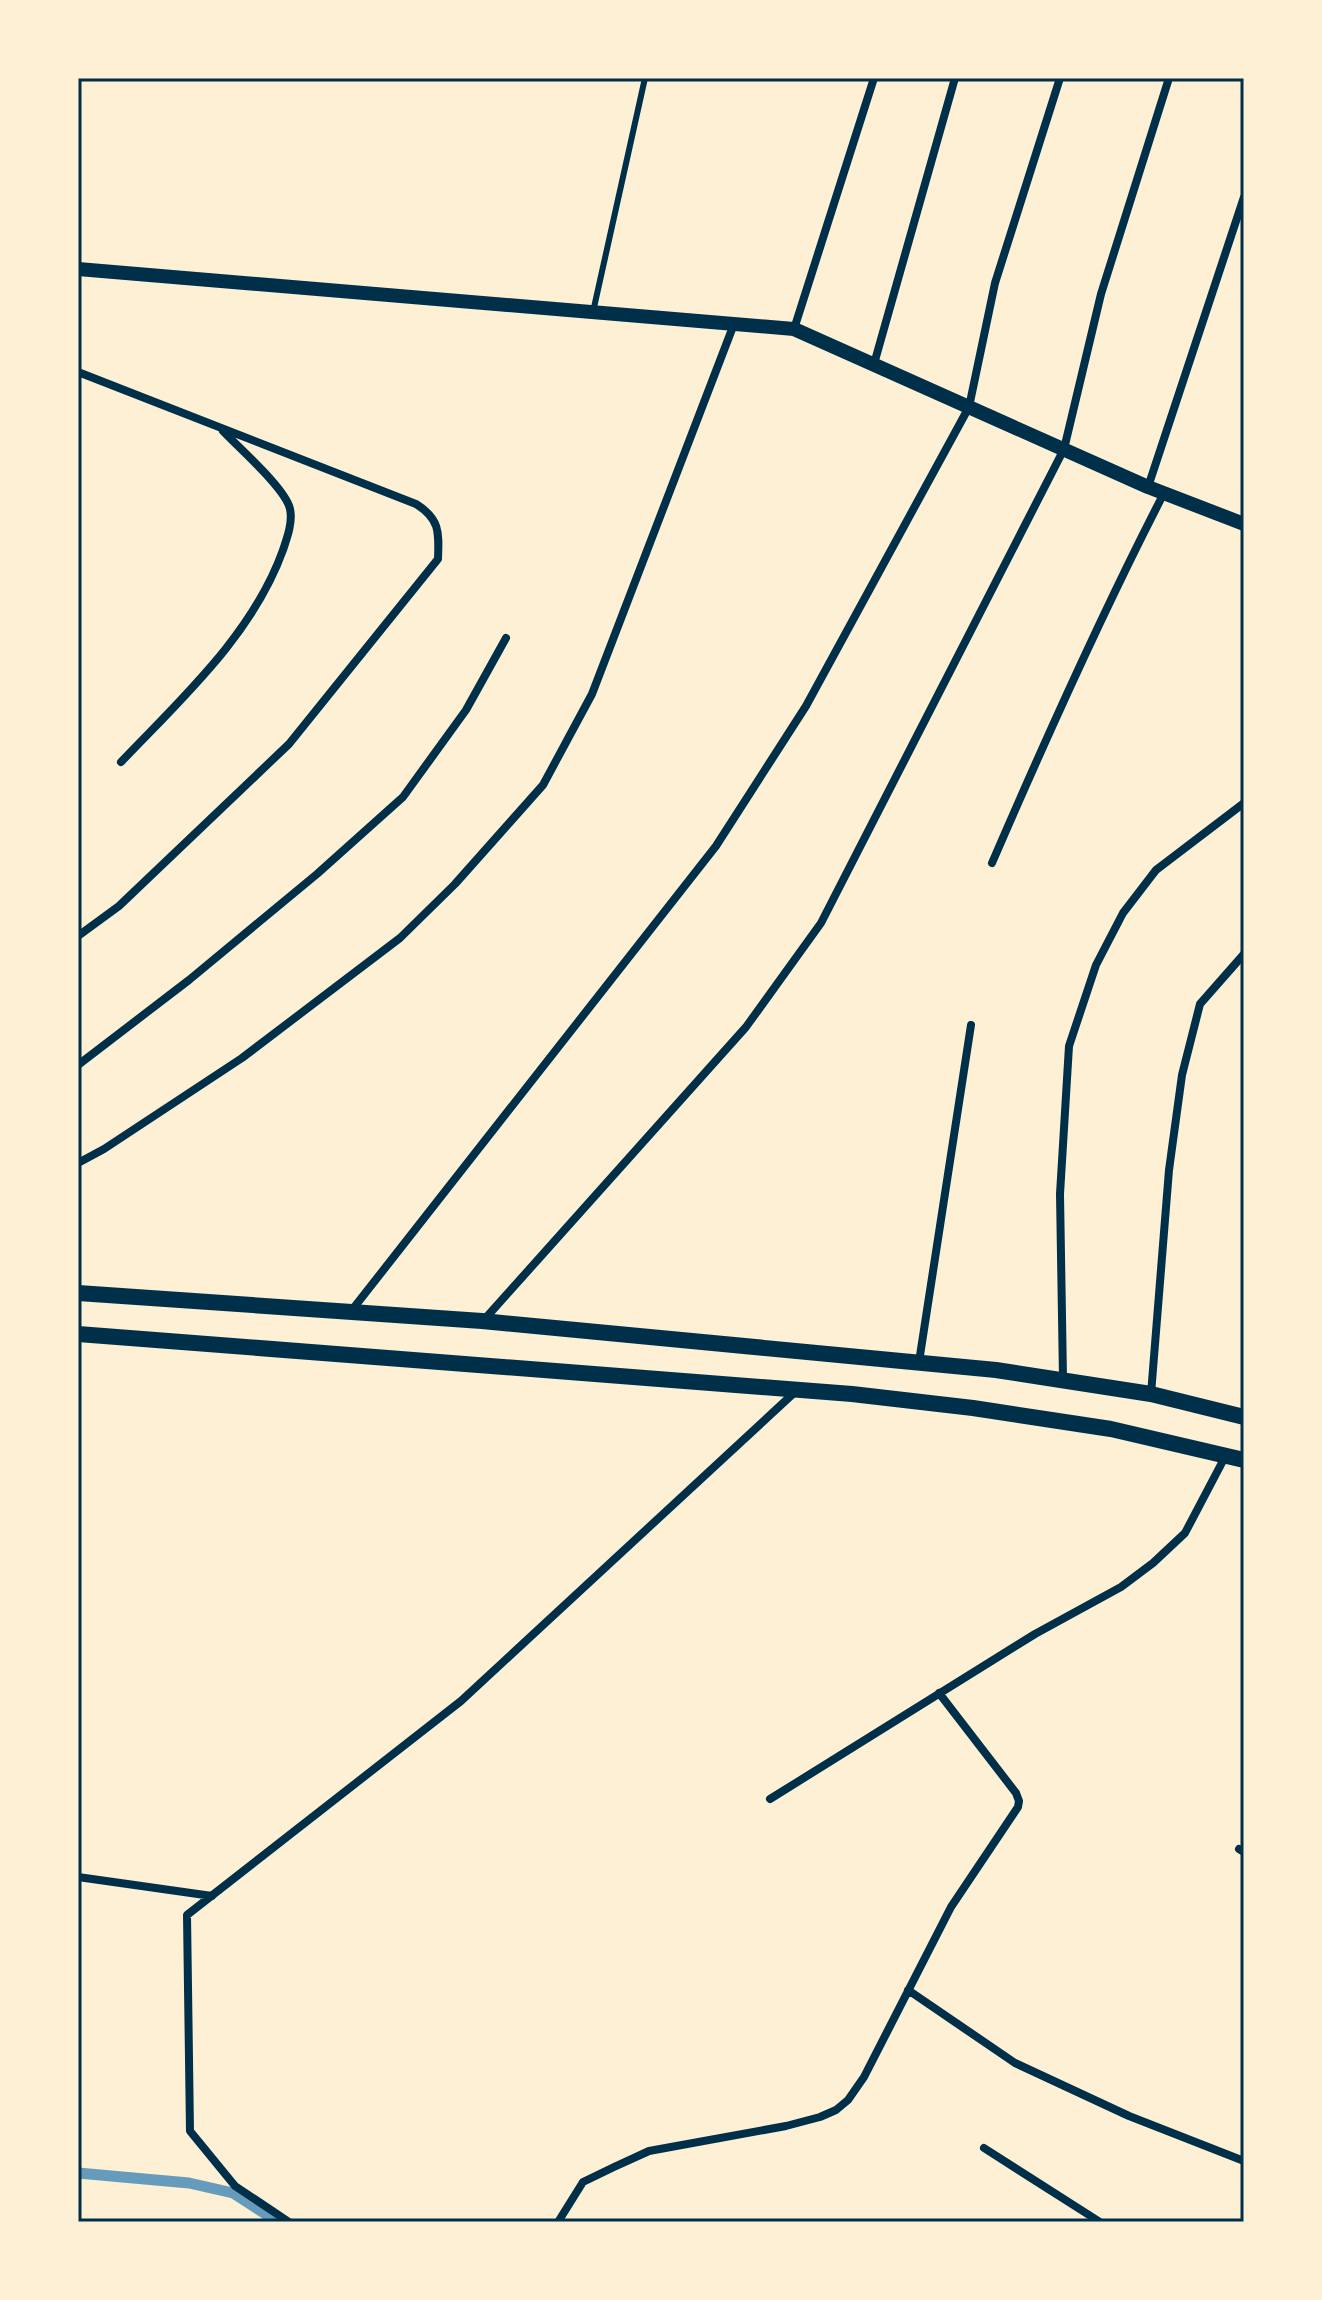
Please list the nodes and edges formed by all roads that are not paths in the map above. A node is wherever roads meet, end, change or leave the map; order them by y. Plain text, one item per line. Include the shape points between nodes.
1 (645, 78) edge
2 (874, 78) edge
3 (955, 78) edge
4 (1060, 78) edge
5 (1169, 78) edge
6 (1244, 197) edge
7 (78, 269) edge
8 (593, 312) junction
9 (734, 324) junction
10 (794, 329) junction
11 (874, 364) junction
12 (78, 372) edge
13 (969, 407) junction
14 (219, 427) junction
15 (1064, 449) junction
16 (1148, 487) junction
17 (1164, 493) junction
18 (1244, 524) edge
19 (506, 638) dead end
20 (121, 762) dead end
21 (1244, 803) edge
22 (992, 863) dead end
23 (78, 936) edge
24 (1244, 954) edge
25 (971, 1025) dead end
26 (78, 1065) edge
27 (78, 1163) edge
28 (78, 1293) edge
29 (351, 1311) junction
30 (482, 1321) junction
31 (78, 1334) edge
32 (919, 1363) junction
33 (1063, 1378) junction
34 (797, 1390) junction
35 (1151, 1394) junction
36 (1244, 1417) edge
37 (1226, 1455) junction
38 (1244, 1460) edge
39 (939, 1693) junction
40 (770, 1799) dead end
41 (78, 1877) edge
42 (212, 1896) junction
43 (908, 1990) junction
44 (984, 2148) dead end
45 (1244, 2161) edge
46 (289, 2222) edge
47 (558, 2222) edge
48 (1100, 2222) edge

1 - 8 lane
2 - 10 street
3 - 11 street
4 - 13 street via 995,283
5 - 15 street via 1101,294
6 - 16 street
7 - 8 street
8 - 9 street
9 - 10 street
9 - 27 street via 592,694 543,785 400,938 242,1058
10 - 11 street
11 - 13 street
12 - 14 street
13 - 15 street
13 - 29 street via 806,706 716,846
14 - 20 street via 285,496 291,510 289,533 274,575 223,651
14 - 23 street via 431,513 439,534 438,559 289,744 119,906
15 - 16 street
15 - 30 street via 821,923 746,1027
16 - 17 street
17 - 18 street
17 - 22 street via 1066,690
19 - 26 street via 466,710 403,797 189,980
21 - 33 street via 1156,870 1123,913 1096,965 1069,1046 1060,1194
24 - 35 street via 1200,1004 1182,1075 1167,1185
25 - 32 street
28 - 29 main road
29 - 30 main road
30 - 32 main road
31 - 34 main road
32 - 33 main road
33 - 35 main road
34 - 37 main road via 973,1408 1111,1429
34 - 42 street via 461,1701
35 - 36 main road
37 - 38 main road
37 - 39 street via 1185,1533 1153,1563
39 - 40 street
39 - 43 street via 1019,1801 951,1907
41 - 42 street
42 - 46 street via 187,1915 190,2131 235,2186
43 - 45 street via 1015,2063
43 - 47 street via 864,2077 836,2110 786,2126 649,2151 583,2182
44 - 48 street

